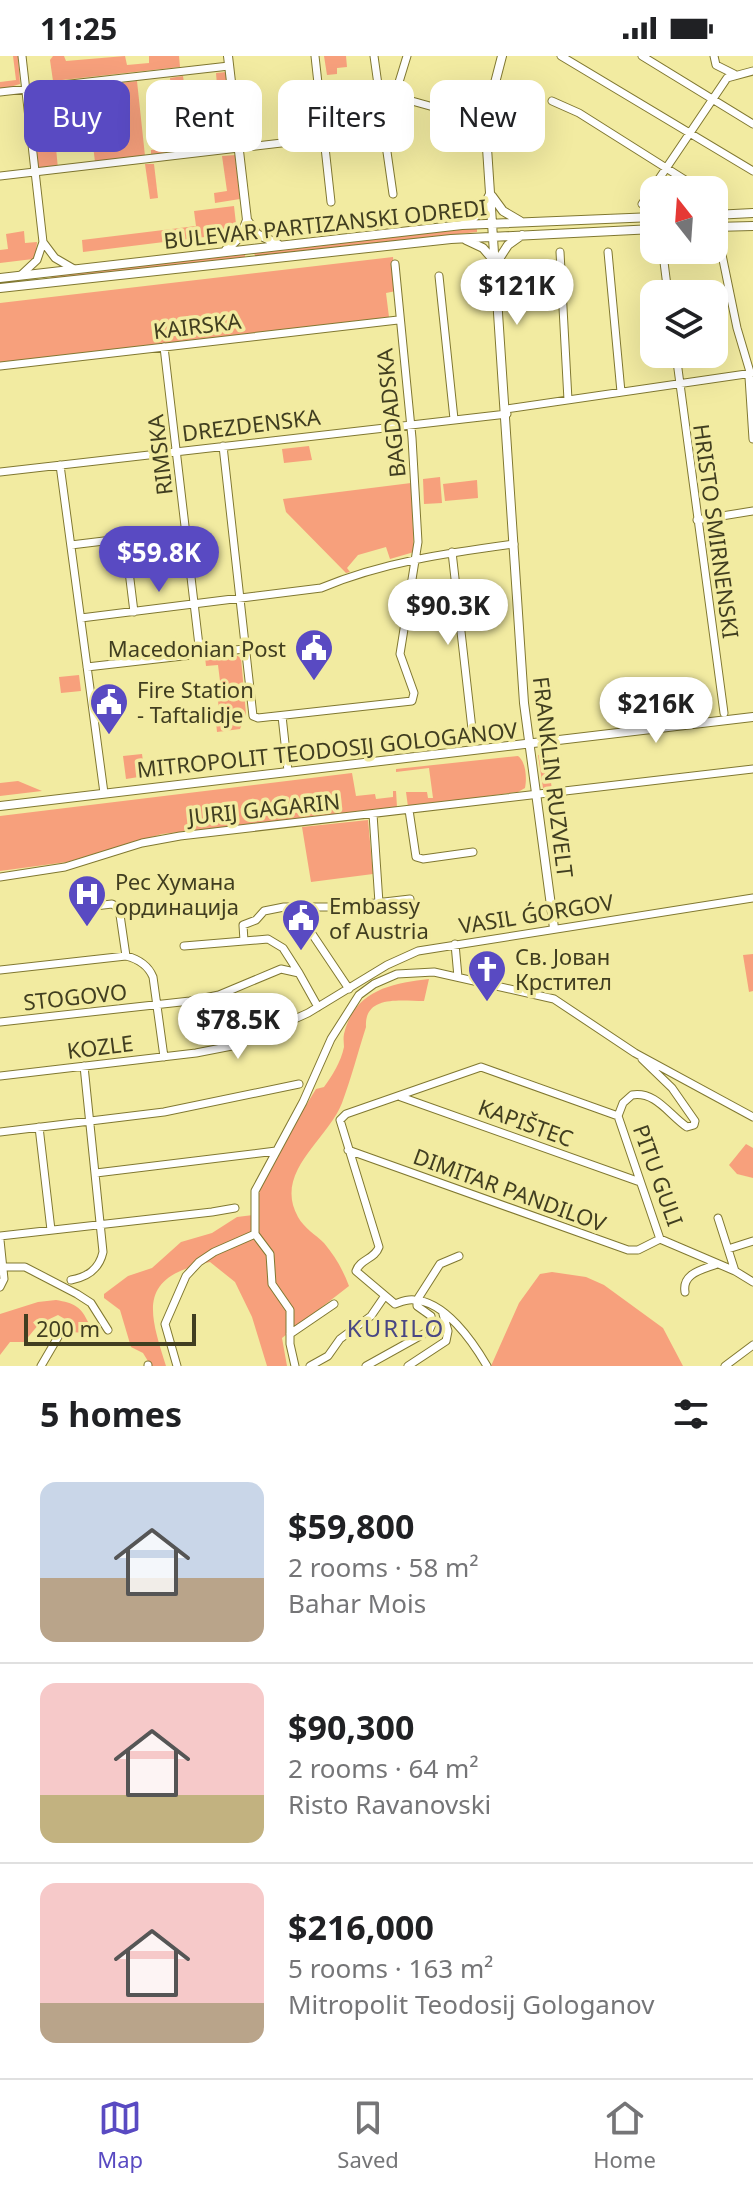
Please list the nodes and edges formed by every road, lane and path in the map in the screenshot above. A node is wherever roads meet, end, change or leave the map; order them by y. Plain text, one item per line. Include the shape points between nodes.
1 (22, 56) edge
2 (315, 56) edge
3 (374, 56) edge
4 (407, 56) edge
5 (502, 56) edge
6 (561, 56) edge
7 (642, 56) edge
8 (714, 56) edge
9 (228, 61) edge
10 (753, 71) edge
11 (736, 75) junction
12 (25, 80) edge
13 (91, 80) edge
14 (318, 80) edge
15 (377, 80) edge
16 (399, 80) edge
17 (497, 80) edge
18 (24, 89) edge
19 (0, 92) edge
20 (713, 99) junction
21 (552, 101) dead end
22 (753, 124) edge
23 (690, 133) junction
24 (33, 152) edge
25 (212, 152) edge
26 (239, 152) edge
27 (325, 152) edge
28 (387, 152) edge
29 (489, 152) edge
30 (666, 167) junction
31 (753, 171) edge
32 (35, 172) junction
33 (0, 176) edge
34 (660, 176) edge
35 (680, 176) edge
36 (393, 194) dead end
37 (491, 194) junction
38 (331, 202) dead end
39 (753, 213) edge
40 (728, 214) edge
41 (640, 217) edge
42 (247, 220) junction
43 (521, 221) junction
44 (493, 223) junction
45 (462, 225) junction
46 (753, 226) edge
47 (728, 227) edge
48 (640, 230) edge
49 (525, 234) junction
50 (494, 236) junction
51 (463, 238) junction
52 (43, 242) junction
53 (282, 245) junction
54 (224, 252) junction
55 (560, 252) dead end
56 (608, 252) dead end
57 (497, 263) junction
58 (395, 264) dead end
59 (725, 264) edge
60 (76, 269) junction
61 (21, 275) junction
62 (439, 276) dead end
63 (0, 278) edge
64 (0, 288) edge
65 (398, 320) junction
66 (164, 347) junction
67 (0, 366) edge
68 (678, 368) edge
69 (752, 377) edge
70 (680, 384) junction
71 (621, 392) junction
72 (568, 400) junction
73 (506, 412) junction
74 (454, 419) junction
75 (410, 424) junction
76 (753, 439) edge
77 (223, 446) junction
78 (176, 451) junction
79 (60, 465) junction
80 (0, 472) edge
81 (753, 511) edge
82 (697, 520) junction
83 (186, 531) junction
84 (125, 539) junction
85 (514, 544) junction
86 (71, 545) junction
87 (452, 552) junction
88 (416, 558) junction
89 (241, 599) junction
90 (195, 605) junction
91 (134, 612) junction
92 (81, 618) junction
93 (244, 649) junction
94 (200, 654) junction
95 (87, 667) junction
96 (724, 713) dead end
97 (282, 716) junction
98 (753, 717) edge
99 (473, 738) dead end
100 (529, 744) junction
101 (753, 769) edge
102 (288, 771) junction
103 (104, 793) junction
104 (536, 796) junction
105 (0, 806) edge
106 (409, 810) junction
107 (373, 814) junction
108 (473, 852) dead end
109 (0, 877) edge
110 (753, 898) edge
111 (410, 899) dead end
112 (379, 903) junction
113 (86, 907) dead end
114 (294, 907) junction
115 (554, 928) junction
116 (244, 941) junction
117 (455, 944) junction
118 (184, 946) dead end
119 (126, 956) junction
120 (0, 970) edge
121 (299, 973) junction
122 (458, 977) junction
123 (349, 989) junction
124 (336, 997) joint
125 (158, 1005) junction
126 (318, 1007) junction
127 (0, 1022) edge
128 (635, 1053) junction
129 (164, 1057) junction
130 (84, 1066) junction
131 (0, 1076) edge
132 (299, 1084) dead end
133 (400, 1096) junction
134 (618, 1116) junction
135 (753, 1117) edge
136 (90, 1121) junction
137 (39, 1127) junction
138 (0, 1132) edge
139 (348, 1150) junction
140 (276, 1151) junction
141 (96, 1173) junction
142 (640, 1182) junction
143 (235, 1208) dead end
144 (718, 1218) dead end
145 (102, 1224) junction
146 (51, 1230) junction
147 (255, 1234) junction
148 (0, 1238) edge
149 (660, 1239) junction
150 (753, 1241) edge
151 (728, 1249) junction
152 (459, 1256) dead end
153 (717, 1264) junction
154 (3, 1267) junction
155 (735, 1271) junction
156 (71, 1280) dead end
157 (753, 1282) edge
158 (0, 1287) edge
159 (685, 1292) dead end
160 (384, 1297) junction
161 (417, 1300) junction
162 (334, 1304) dead end
163 (443, 1314) junction
164 (108, 1330) dead end
165 (290, 1334) junction
166 (58, 1337) dead end
167 (753, 1345) edge
168 (41, 1366) edge
169 (177, 1366) edge
170 (295, 1366) edge
171 (310, 1366) edge
172 (366, 1366) edge
173 (408, 1366) edge
174 (487, 1366) edge
175 (725, 1366) edge

1 - 12 street
2 - 14 street
3 - 15 street
4 - 16 street
5 - 17 street, FRANKLIN RUZVELT
6 - 23 street
7 - 20 street
8 - 11 street via 716,65
9 - 13 street
10 - 11 street
11 - 20 street via 727,78
18 - 19 street
20 - 22 street
20 - 23 street
21 - 30 street
23 - 30 street
23 - 31 street
24 - 32 street
25 - 32 street
26 - 42 street
27 - 38 street
28 - 36 street
29 - 37 street, FRANKLIN RUZVELT
30 - 34 street
30 - 35 street
32 - 33 street
32 - 52 street
37 - 43 street via 503,211
37 - 44 street, FRANKLIN RUZVELT
37 - 45 street via 479,214
39 - 40 street
41 - 43 street, BULEVAR PARTIZANSKI ODREDI
42 - 53 street via 257,234
42 - 54 street via 241,236
43 - 44 street, BULEVAR PARTIZANSKI ODREDI
44 - 45 street, BULEVAR PARTIZANSKI ODREDI
44 - 50 street, FRANKLIN RUZVELT
45 - 53 street, BULEVAR PARTIZANSKI ODREDI
46 - 47 street
48 - 49 street, BULEVAR PARTIZANSKI ODREDI
49 - 50 street, BULEVAR PARTIZANSKI ODREDI
49 - 57 street via 508,245
50 - 51 street, BULEVAR PARTIZANSKI ODREDI
50 - 57 street, FRANKLIN RUZVELT
51 - 57 street
51 - 64 street, BULEVAR PARTIZANSKI ODREDI
52 - 60 street via 55,258
52 - 61 street via 37,260
53 - 54 street, BULEVAR PARTIZANSKI ODREDI
54 - 60 street, BULEVAR PARTIZANSKI ODREDI
55 - 72 street
56 - 71 street
57 - 73 street, FRANKLIN RUZVELT
58 - 65 street, BAGDADSKA
59 - 69 street
60 - 61 street, BULEVAR PARTIZANSKI ODREDI
61 - 63 street, BULEVAR PARTIZANSKI ODREDI
62 - 74 street
65 - 66 street, KAIRSKA
65 - 75 street, BAGDADSKA
66 - 67 street, KAIRSKA
66 - 78 street, RIMSKA
68 - 70 street, HRISTO SMIRNENSKI
69 - 70 street, DREZDENSKA
69 - 76 street
70 - 71 street, DREZDENSKA
70 - 82 street, HRISTO SMIRNENSKI
71 - 72 street, DREZDENSKA
72 - 73 street, DREZDENSKA
73 - 74 street, DREZDENSKA
73 - 85 street, FRANKLIN RUZVELT
74 - 75 street, DREZDENSKA
75 - 77 street, DREZDENSKA
75 - 88 street, BAGDADSKA
77 - 78 street, DREZDENSKA
77 - 89 street
78 - 79 street, DREZDENSKA
78 - 83 street, RIMSKA
79 - 80 street, DREZDENSKA
79 - 86 street
81 - 82 street
82 - 96 street, HRISTO SMIRNENSKI
83 - 84 street
83 - 90 street, RIMSKA
84 - 86 street
84 - 91 street
85 - 87 street
85 - 100 street, FRANKLIN RUZVELT
86 - 92 street
87 - 88 street
87 - 99 street
88 - 89 street via 321,588
88 - 97 street, BAGDADSKA via 400,655 415,694 412,701
89 - 90 street
89 - 93 street
90 - 91 street
90 - 94 street, RIMSKA
91 - 92 street
92 - 95 street
93 - 94 street
93 - 97 street via 253,716
94 - 95 street
95 - 103 street
97 - 102 street
98 - 100 street, MITROPOLIT TEODOSIJ GOLOGANOV
100 - 102 street, MITROPOLIT TEODOSIJ GOLOGANOV
100 - 104 street, FRANKLIN RUZVELT
101 - 104 street, JURIJ GAGARIN
102 - 103 street, MITROPOLIT TEODOSIJ GOLOGANOV
103 - 105 street, MITROPOLIT TEODOSIJ GOLOGANOV
104 - 106 street, JURIJ GAGARIN
104 - 115 street, FRANKLIN RUZVELT
106 - 107 street, JURIJ GAGARIN
106 - 108 street via 416,857
107 - 109 street, JURIJ GAGARIN via 180,836 65,867
107 - 112 street
110 - 115 street, VASIL ǴORGOV
111 - 112 street
112 - 114 street
113 - 119 street via 119,908
114 - 116 street via 264,911 243,925
114 - 123 street
115 - 117 street, VASIL ǴORGOV
116 - 118 street
116 - 121 street via 277,943
117 - 122 street
117 - 123 street, VASIL ǴORGOV via 401,958
119 - 120 street
119 - 125 street via 151,972
121 - 125 street, STOGOVO via 281,969 219,995
121 - 126 street
122 - 128 street via 554,999
122 - 140 street via 424,971 397,974 359,995 331,1039
123 - 124 street, VASIL ǴORGOV
124 - 126 street, KOZLE
125 - 127 street, STOGOVO
125 - 129 street
126 - 129 street, KOZLE via 237,1045
128 - 134 street, PITU GULI via 672,1088 694,1125 683,1124 662,1104 637,1094 627,1098
128 - 135 street
129 - 130 street, KOZLE
130 - 131 street, KOZLE
130 - 136 street
132 - 136 street via 164,1112
133 - 134 street via 481,1067
133 - 139 street via 346,1114 340,1125
133 - 142 street, KAPIŠTEC
134 - 142 street, PITU GULI
136 - 137 street
136 - 141 street
137 - 138 street
137 - 146 street
139 - 149 street, DIMITAR PANDILOV via 628,1250
139 - 160 street via 379,1247 356,1271
140 - 141 street
140 - 147 street via 255,1191
141 - 145 street
142 - 149 street, PITU GULI
143 - 145 street
144 - 151 street, PITU GULI
145 - 146 street
145 - 156 street via 102,1259 86,1276
146 - 148 street
147 - 165 street via 268,1250 272,1284 290,1310
147 - 169 street via 214,1252 186,1276 165,1324
148 - 154 street
149 - 153 street, PITU GULI
150 - 151 street
151 - 155 street, PITU GULI
152 - 161 street via 440,1264
153 - 155 street, PITU GULI
153 - 159 street via 686,1278
154 - 158 street
154 - 164 street via 25,1267 77,1294 91,1303
155 - 157 street, PITU GULI
160 - 161 street via 395,1304
160 - 171 street via 371,1316
161 - 163 street
161 - 172 street via 431,1316 429,1331
162 - 165 street
163 - 173 street via 448,1331 444,1344
163 - 174 street via 464,1331
165 - 170 street
166 - 168 street
167 - 175 street

